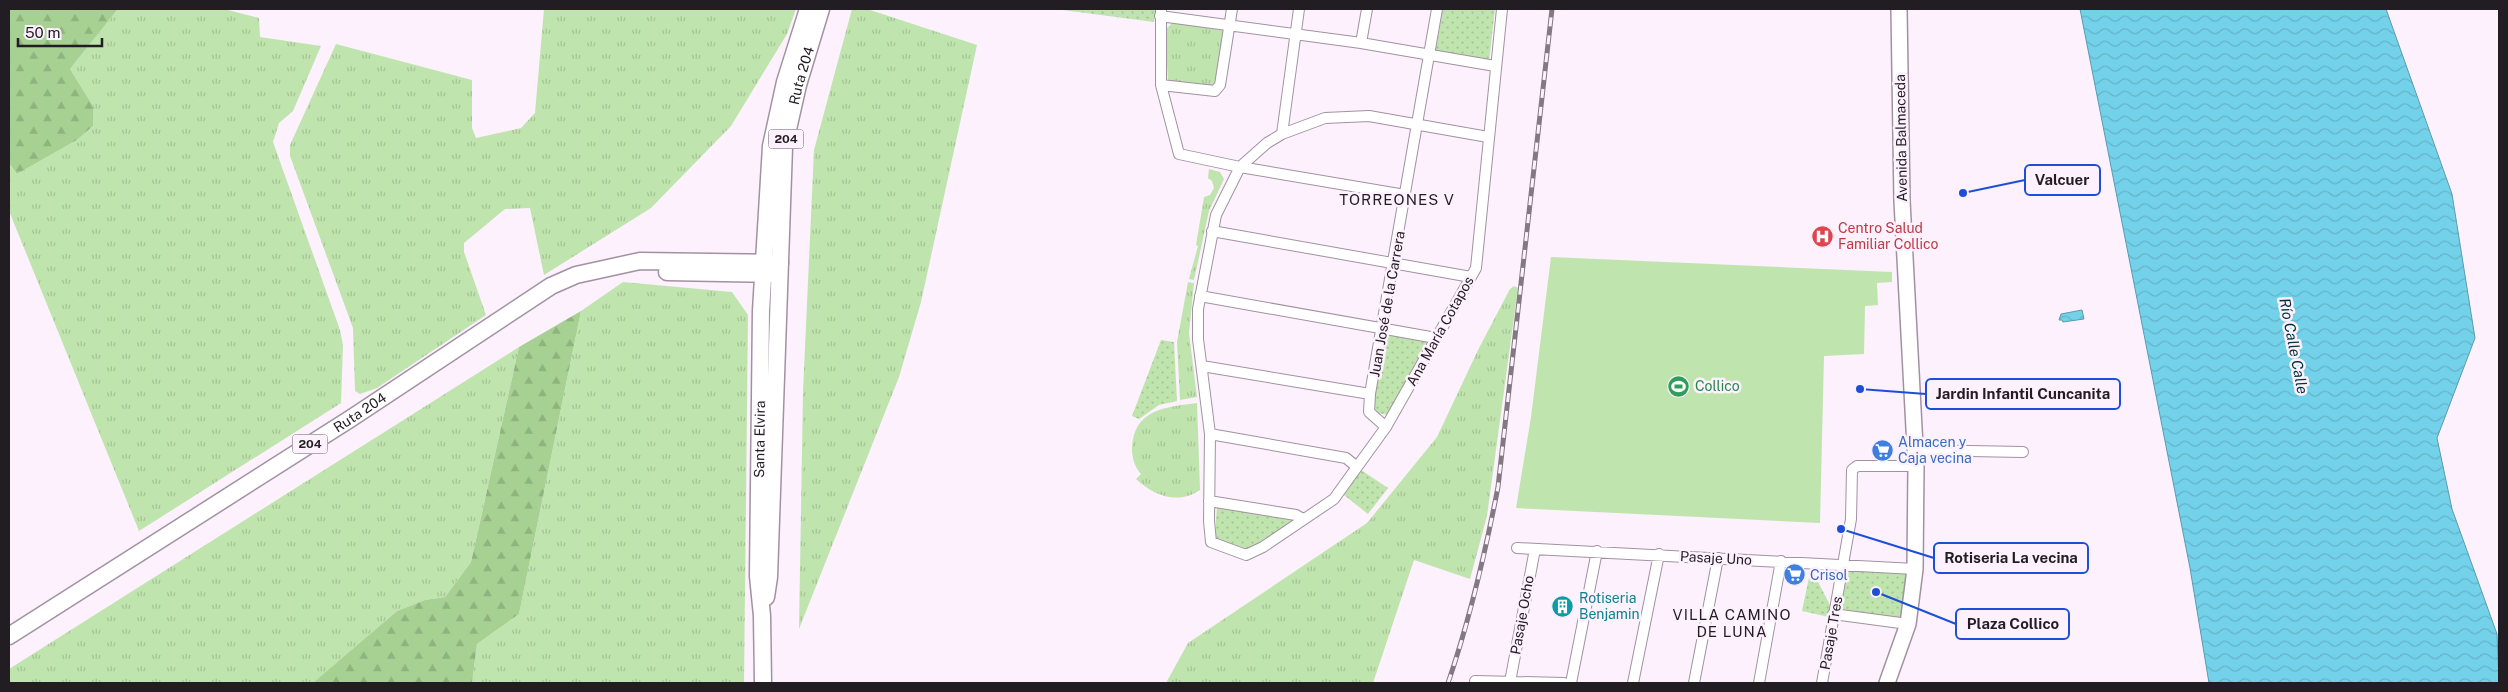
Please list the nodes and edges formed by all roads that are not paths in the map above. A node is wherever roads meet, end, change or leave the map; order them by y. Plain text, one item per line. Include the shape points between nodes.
1 (808, 9) edge
2 (821, 9) edge
3 (1232, 9) edge
4 (1299, 9) edge
5 (1367, 9) edge
6 (1437, 9) edge
7 (1502, 9) edge
8 (1898, 9) edge
9 (1161, 13) edge
10 (1230, 26) junction
11 (1295, 34) junction
12 (1362, 43) junction
13 (1429, 56) junction
14 (1495, 66) junction
15 (1162, 85) junction
16 (1416, 125) junction
17 (1282, 134) junction
18 (1488, 137) junction
19 (1240, 167) junction
20 (1405, 195) junction
21 (765, 226) junction
22 (1212, 231) junction
23 (739, 263) junction
24 (1395, 263) junction
25 (615, 267) junction
26 (762, 268) junction
27 (780, 269) junction
28 (719, 274) junction
29 (1471, 277) junction
30 (1200, 296) junction
31 (761, 310) junction
32 (1382, 328) junction
33 (1436, 338) junction
34 (1202, 366) junction
35 (1370, 394) junction
36 (1386, 427) junction
37 (1210, 434) junction
38 (1916, 450) junction
39 (2023, 452) dead end
40 (1916, 466) junction
41 (1357, 467) junction
42 (1209, 501) junction
43 (1303, 519) junction
44 (1517, 548) dead end
45 (1535, 549) junction
46 (1597, 551) junction
47 (1658, 554) junction
48 (1718, 558) junction
49 (1781, 561) junction
50 (1843, 565) junction
51 (1915, 569) junction
52 (1833, 614) junction
53 (762, 616) junction
54 (1908, 624) junction
55 (9, 636) edge
56 (1475, 681) dead end
57 (1510, 682) edge
58 (763, 683) edge
59 (1564, 683) edge
60 (1572, 683) edge
61 (1633, 683) edge
62 (1694, 683) edge
63 (1759, 683) edge
64 (1822, 683) edge
65 (1887, 683) edge

1 - 21 main road, Ruta 204 / 204 via 785,82 772,146
2 - 27 main road, Ruta 204 / 204 via 798,85 784,147
3 - 10 street
4 - 11 street
5 - 12 street
6 - 13 street, Juan José de la Carrera
7 - 14 street, Ana María Cotapos
8 - 38 main road, Avenida Balmaceda via 1902,201
9 - 10 street
9 - 15 street
10 - 11 street
10 - 15 street via 1220,85 1214,91
11 - 12 street
11 - 17 street
12 - 13 street
13 - 14 street
13 - 16 street, Juan José de la Carrera
14 - 18 street, Ana María Cotapos
15 - 19 street via 1180,154
16 - 17 street via 1369,116 1325,118
16 - 18 street
16 - 20 street, Juan José de la Carrera
17 - 19 street
18 - 29 street, Ana María Cotapos via 1476,268
19 - 20 street
19 - 22 street via 1216,215
20 - 24 street, Juan José de la Carrera
21 - 23 main road via 750,252
21 - 26 main road, Ruta 204 / 204
22 - 24 street
22 - 30 street
23 - 25 main road, Ruta 204 / 204 via 640,261
23 - 26 main road, Ruta 204 / 204
24 - 29 street
24 - 32 street, Juan José de la Carrera
25 - 28 main road, Ruta 204 / 204
25 - 55 main road, Ruta 204 / 204 via 576,275 539,292 350,418
26 - 27 main road, Ruta 204 / 204
26 - 28 main road, Ruta 204 / 204
26 - 31 main road, Santa Elvira
27 - 53 main road, Santa Elvira via 770,576
28 - 31 main road via 734,277 746,285
29 - 33 street, Ana María Cotapos
30 - 32 street
30 - 34 street via 1198,339
31 - 53 main road, Santa Elvira via 758,576
32 - 33 street
32 - 35 street, Juan José de la Carrera
33 - 36 street, Ana María Cotapos
34 - 35 street
34 - 37 street
35 - 36 street, Juan José de la Carrera via 1369,412
36 - 41 street, Ana María Cotapos
37 - 41 street via 1346,458
37 - 42 street
38 - 39 street
38 - 40 main road, Avenida Balmaceda
40 - 50 street, Pasaje Tres via 1857,466 1852,470 1851,519
40 - 51 main road, Avenida Balmaceda
41 - 43 street, Ana María Cotapos via 1334,499
42 - 43 street via 1296,515
42 - 43 street, Ana María Cotapos via 1211,542 1246,555
44 - 45 street, Pasaje Uno
45 - 46 street, Pasaje Uno
45 - 57 street, Pasaje Ocho
46 - 47 street, Pasaje Uno
46 - 60 street
47 - 48 street, Pasaje Uno
47 - 61 street
48 - 49 street, Pasaje Uno
48 - 62 street
49 - 50 street, Pasaje Uno
49 - 63 street
50 - 51 street, Pasaje Uno
50 - 52 street, Pasaje Tres
51 - 54 main road, Avenida Balmaceda
52 - 54 street
52 - 64 street, Pasaje Tres
53 - 58 main road, Santa Elvira
54 - 65 main road, Avenida Balmaceda
56 - 57 street
57 - 59 street

